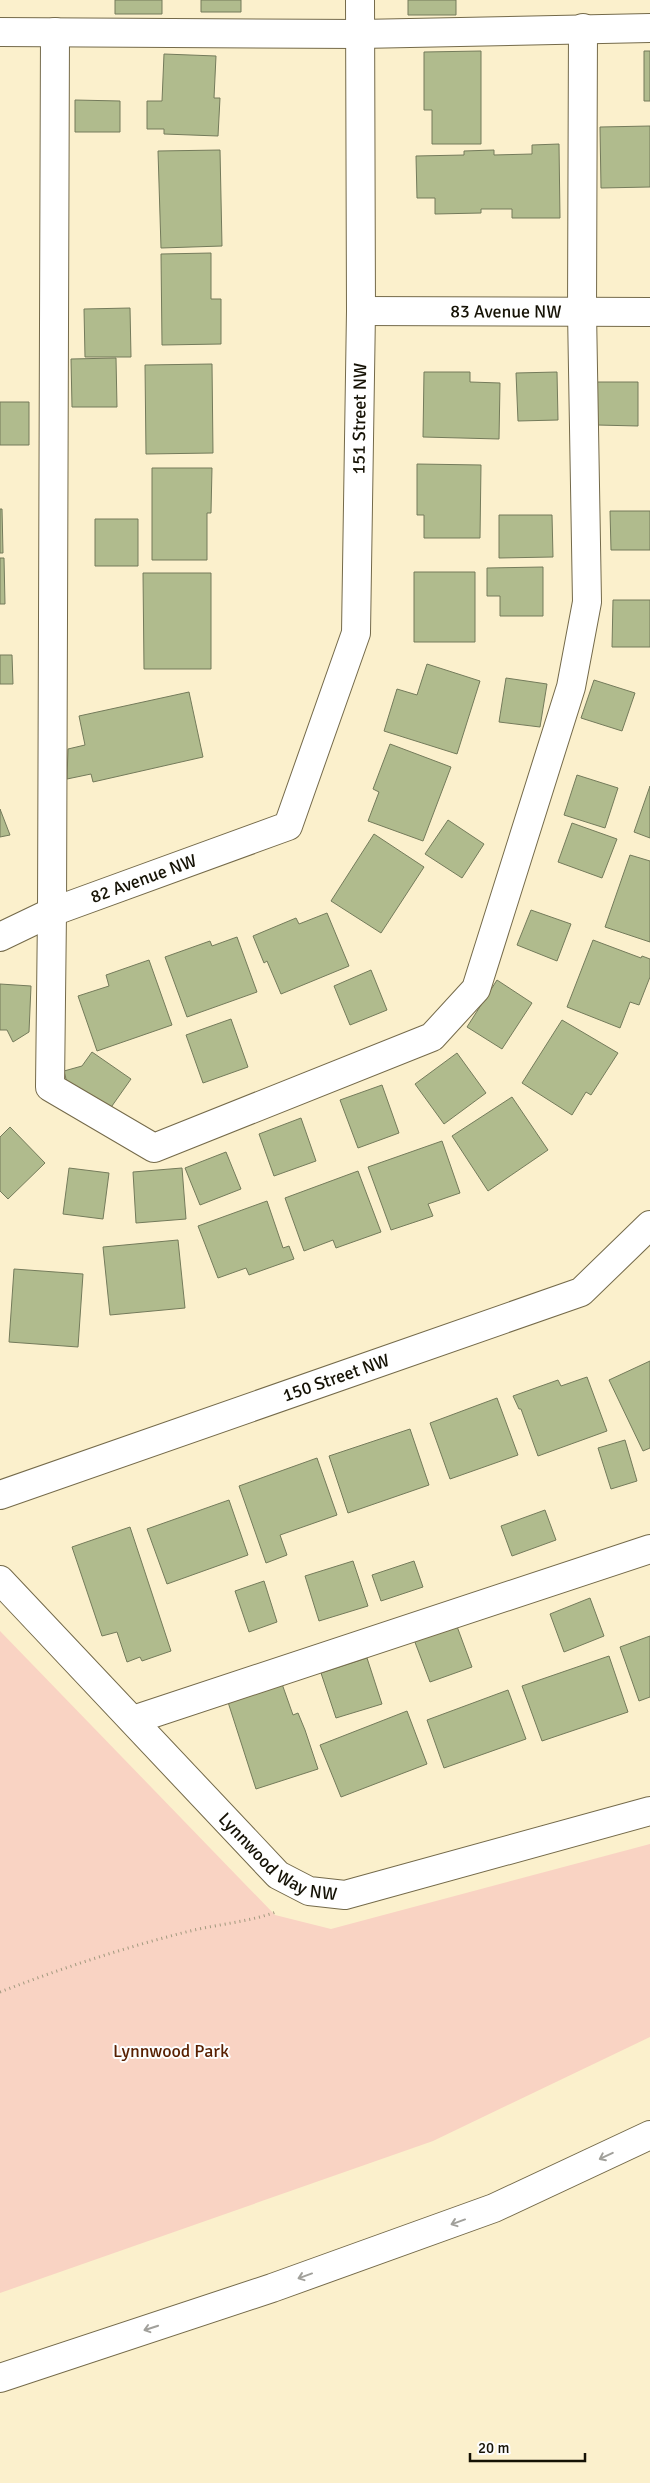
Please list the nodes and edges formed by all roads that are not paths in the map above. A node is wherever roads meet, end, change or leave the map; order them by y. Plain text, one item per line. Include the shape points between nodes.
1 (360, 0) edge
2 (584, 28) junction
3 (650, 28) edge
4 (0, 32) edge
5 (54, 32) junction
6 (360, 34) junction
7 (362, 312) junction
8 (582, 312) junction
9 (650, 312) edge
10 (288, 826) joint
11 (52, 912) junction
12 (0, 937) edge
13 (650, 1225) edge
14 (0, 1495) edge
15 (650, 1549) edge
16 (0, 1580) edge
17 (133, 1720) junction
18 (650, 1810) edge
19 (650, 2135) edge
20 (0, 2378) edge

1 - 6 main road, 151 Street NW
2 - 3 main road
2 - 6 main road
2 - 8 main road
4 - 5 main road
5 - 6 main road
5 - 11 main road
6 - 7 main road, 151 Street NW
7 - 8 main road, 83 Avenue NW
7 - 10 main road, 151 Street NW via 356,634
8 - 9 main road, 83 Avenue NW
8 - 11 main road via 586,602 571,686 476,989 432,1037 154,1148 50,1087
10 - 11 main road, 82 Avenue NW
11 - 12 main road, 82 Avenue NW
13 - 14 main road, 150 Street NW via 581,1292
15 - 17 main road
16 - 17 main road, Lynnwood Way NW
17 - 18 main road, Lynnwood Way NW via 278,1875 308,1891 345,1895
19 -> 20 main road via 494,2208 272,2288

